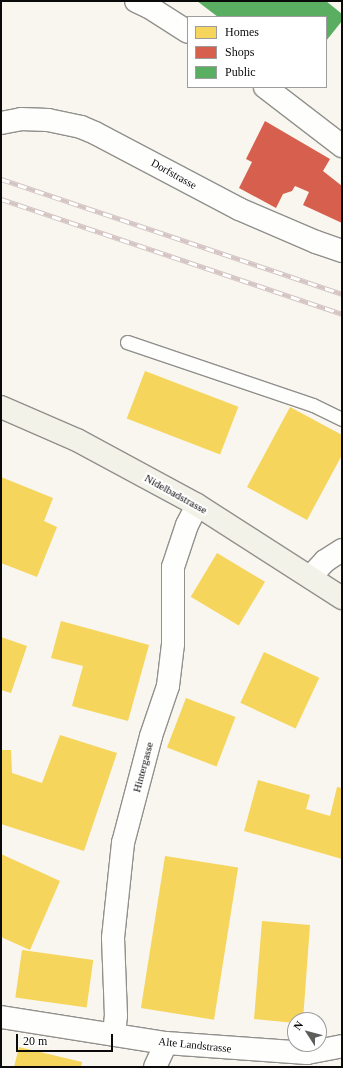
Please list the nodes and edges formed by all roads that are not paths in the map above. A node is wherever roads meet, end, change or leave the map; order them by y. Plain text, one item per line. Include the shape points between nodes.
1 (136, 1) edge
2 (187, 31) edge
3 (266, 88) edge
4 (1, 123) edge
5 (342, 146) edge
6 (342, 251) edge
7 (126, 342) dead end
8 (1, 407) edge
9 (342, 419) edge
10 (197, 505) junction
11 (342, 550) edge
12 (311, 576) junction
13 (342, 598) edge
14 (1, 1018) edge
15 (114, 1034) junction
16 (166, 1043) junction
17 (342, 1046) edge
18 (155, 1067) edge

1 - 2 street
3 - 5 street
4 - 6 street, Dorfstrasse via 21,119 48,120 81,127 239,209
7 - 9 lane via 313,406
8 - 10 main road, Nidelbadstrasse via 77,440
10 - 12 main road, Nidelbadstrasse
10 - 15 street, Hintergasse via 187,525 173,567 173,644 168,686 151,736 123,843 112,938 116,1016
11 - 12 street via 325,561
12 - 13 main road, Nidelbadstrasse
14 - 15 street, Alte Landstrasse
15 - 16 street, Alte Landstrasse
16 - 17 street, Alte Landstrasse via 307,1053
16 - 18 street

